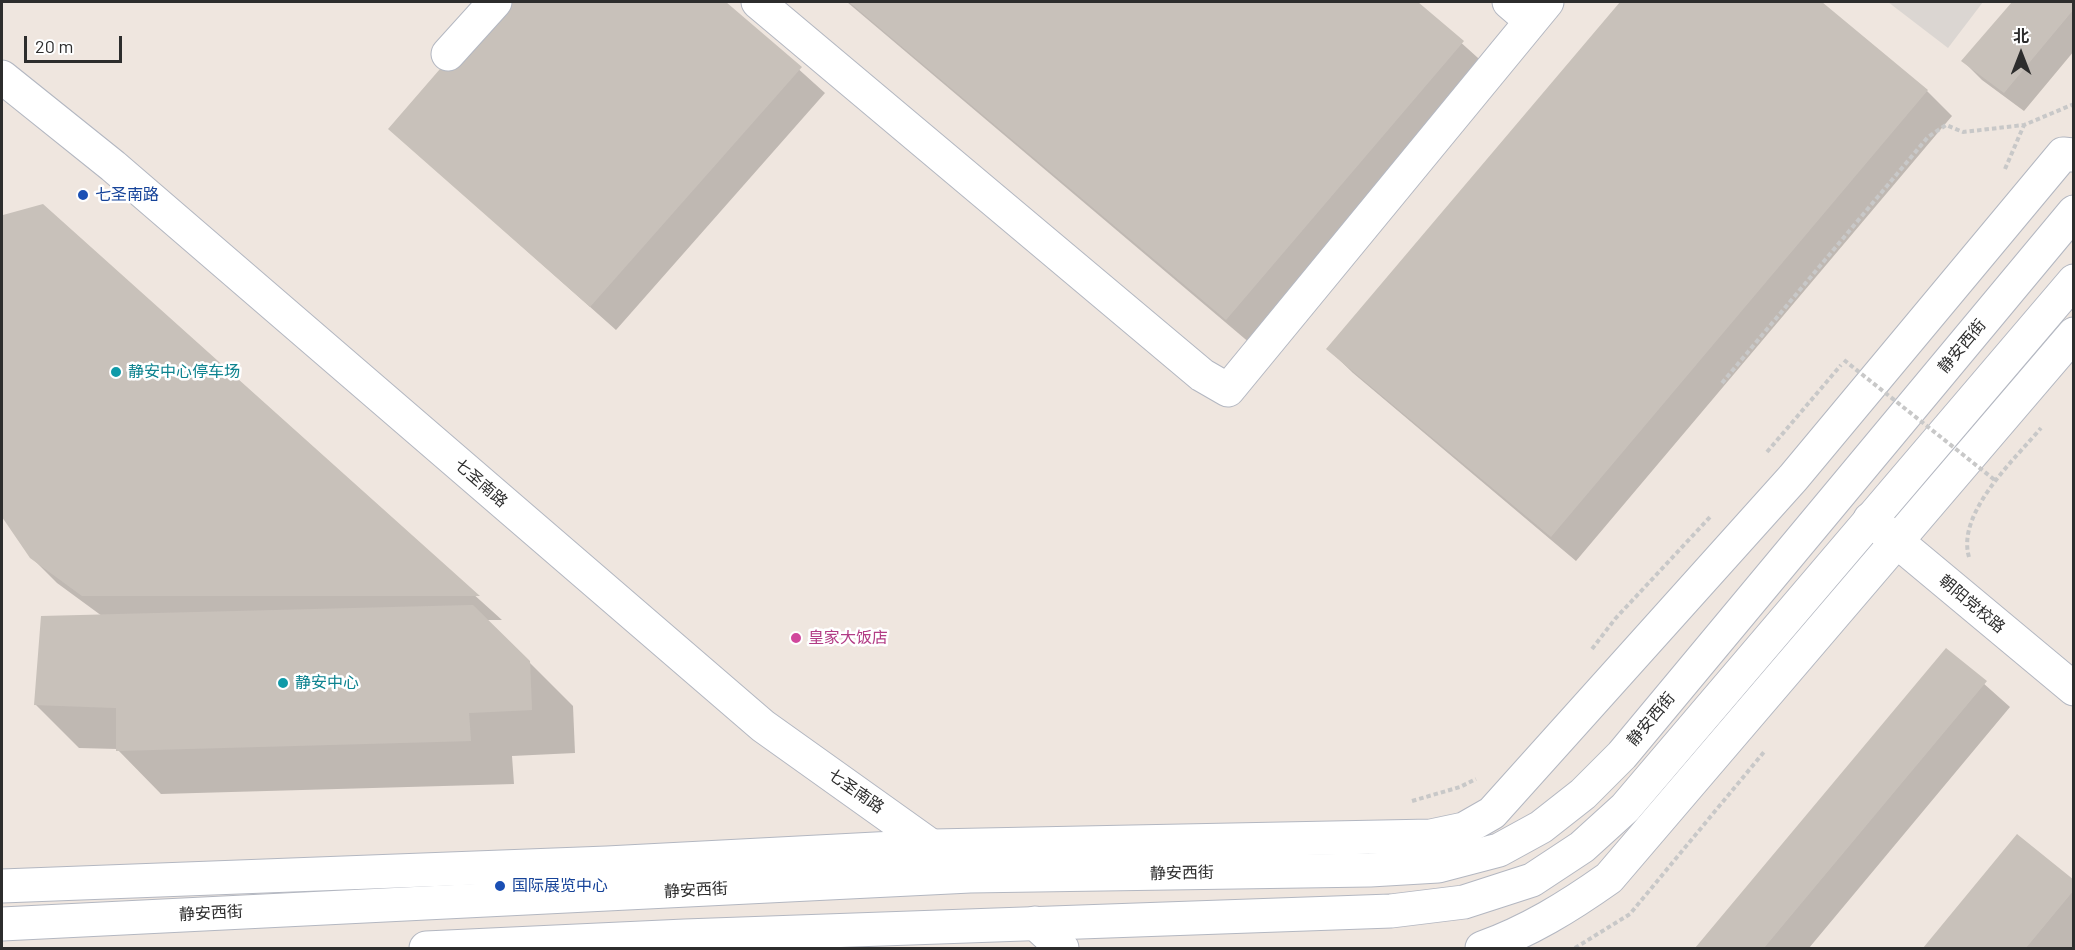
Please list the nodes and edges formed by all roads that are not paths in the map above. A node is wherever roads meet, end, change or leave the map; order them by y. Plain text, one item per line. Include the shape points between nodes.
1 (495, 2) edge
2 (758, 2) edge
3 (1529, 8) edge
4 (448, 54) dead end
5 (2, 77) edge
6 (2073, 155) edge
7 (2073, 212) edge
8 (2073, 281) edge
9 (2073, 334) edge
10 (1870, 519) junction
11 (1897, 542) junction
12 (2073, 688) edge
13 (933, 846) junction
14 (970, 876) junction
15 (2, 886) edge
16 (1035, 923) junction
17 (2, 924) edge
18 (685, 942) edge
19 (426, 948) edge
20 (1062, 948) edge
21 (1482, 948) edge

1 - 4 street
2 - 3 street via 1202,375 1228,390
5 - 13 street, 七圣南路 via 113,166 763,726
6 - 13 street via 2063,154 1793,478 1492,813 1464,829 1431,836
7 - 14 street, 静安西街 via 1622,754 1584,794 1541,827 1499,850 1438,866
8 - 10 street
9 - 11 street
10 - 11 street, 朝阳党校路
10 - 16 street via 1625,808 1582,847 1532,880 1464,902 1391,910
11 - 12 street, 朝阳党校路
11 - 21 street via 1609,878 1518,935
13 - 14 street, 七圣南路
13 - 15 street
14 - 17 street, 静安西街
16 - 18 street
16 - 20 street
18 - 19 street

